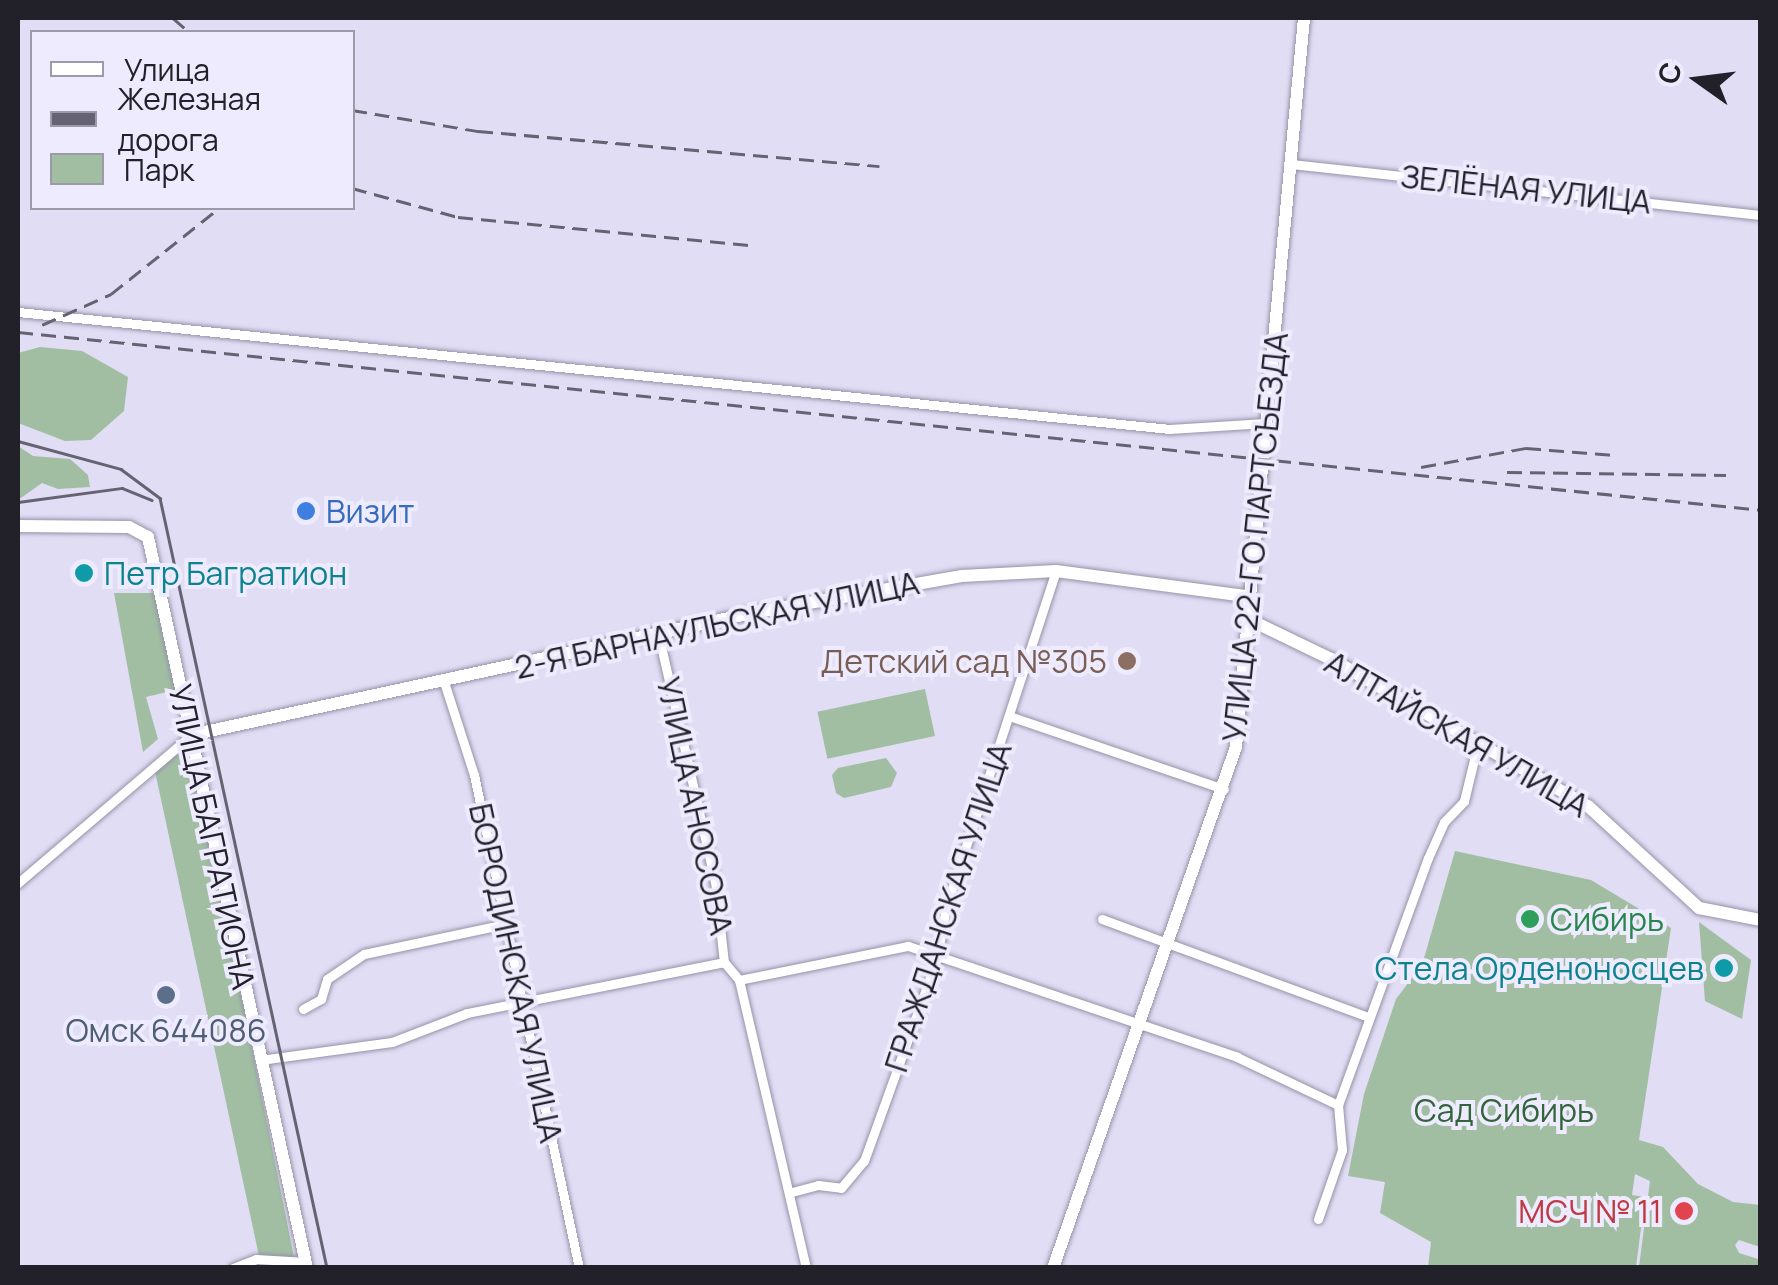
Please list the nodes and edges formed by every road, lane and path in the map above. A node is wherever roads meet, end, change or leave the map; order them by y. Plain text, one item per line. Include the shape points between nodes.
1 (1304, 18) edge
2 (1290, 164) junction
3 (1760, 214) edge
4 (18, 312) edge
5 (1265, 423) junction
6 (18, 526) edge
7 (1056, 571) junction
8 (1248, 596) junction
9 (1246, 618) junction
10 (658, 633) junction
11 (444, 682) junction
12 (1009, 716) junction
13 (190, 734) junction
14 (1478, 743) junction
15 (1224, 789) junction
16 (18, 883) edge
17 (1102, 919) dead end
18 (1760, 920) edge
19 (505, 924) junction
20 (1168, 944) junction
21 (937, 958) junction
22 (724, 962) junction
23 (739, 980) junction
24 (521, 1002) junction
25 (303, 1009) dead end
26 (1368, 1017) junction
27 (1139, 1026) junction
28 (259, 1060) junction
29 (1338, 1105) junction
30 (792, 1192) junction
31 (1318, 1219) dead end
32 (306, 1265) edge
33 (233, 1268) edge
34 (578, 1268) edge
35 (806, 1268) edge
36 (1053, 1268) edge

1 - 2 street, УЛИЦА 22-ГО ПАРТСЪЕЗДА
2 - 3 street, ЗЕЛЁНАЯ УЛИЦА
2 - 5 street, УЛИЦА 22-ГО ПАРТСЪЕЗДА
4 - 5 street via 1170,429
5 - 8 street, УЛИЦА 22-ГО ПАРТСЪЕЗДА
6 - 13 street, УЛИЦА БАГРАТИОНА via 143,530 160,579
7 - 8 street, 2-Я БАРНАУЛЬСКАЯ УЛИЦА
7 - 10 street, 2-Я БАРНАУЛЬСКАЯ УЛИЦА via 962,576
7 - 12 street, ГРАЖДАНСКАЯ УЛИЦА
8 - 9 street, УЛИЦА 22-ГО ПАРТСЪЕЗДА
9 - 14 street, АЛТАЙСКАЯ УЛИЦА
9 - 15 street, УЛИЦА 22-ГО ПАРТСЪЕЗДА via 1240,722
10 - 11 street, 2-Я БАРНАУЛЬСКАЯ УЛИЦА
10 - 22 street, УЛИЦА АНОСОВА via 715,881
11 - 13 street, 2-Я БАРНАУЛЬСКАЯ УЛИЦА
11 - 19 street, БОРОДИНСКАЯ УЛИЦА via 474,775
12 - 15 street
12 - 21 street, ГРАЖДАНСКАЯ УЛИЦА via 946,907
13 - 16 street
13 - 28 street, УЛИЦА БАГРАТИОНА
14 - 18 street, АЛТАЙСКАЯ УЛИЦА via 1588,806 1699,908
14 - 26 street via 1464,801 1444,822
15 - 20 street, УЛИЦА 22-ГО ПАРТСЪЕЗДА
17 - 20 street
19 - 24 street, БОРОДИНСКАЯ УЛИЦА
19 - 25 street via 364,954 328,979 321,998
20 - 26 street
20 - 27 street, УЛИЦА 22-ГО ПАРТСЪЕЗДА
21 - 23 street via 908,946
21 - 27 street
21 - 30 street, ГРАЖДАНСКАЯ УЛИЦА via 864,1162 841,1188
22 - 23 street, УЛИЦА АНОСОВА
22 - 24 street
23 - 30 street, УЛИЦА АНОСОВА
24 - 28 street via 467,1013 392,1042
24 - 34 street, БОРОДИНСКАЯ УЛИЦА
26 - 29 street
27 - 29 street via 1238,1058
27 - 36 street, УЛИЦА 22-ГО ПАРТСЪЕЗДА
28 - 32 street, УЛИЦА БАГРАТИОНА
29 - 31 street via 1342,1150
30 - 35 street, УЛИЦА АНОСОВА
32 - 33 street via 268,1258

